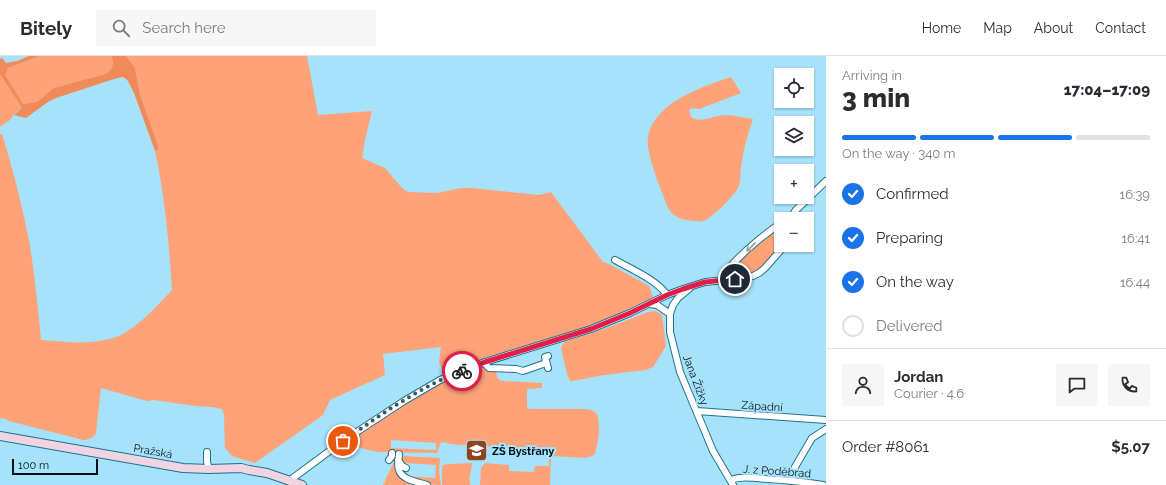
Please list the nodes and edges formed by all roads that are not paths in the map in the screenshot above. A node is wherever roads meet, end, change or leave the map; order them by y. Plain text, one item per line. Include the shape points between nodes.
1 (826, 181) edge
2 (794, 212) edge
3 (774, 228) edge
4 (779, 252) edge
5 (615, 260) dead end
6 (720, 281) junction
7 (695, 285) junction
8 (667, 295) junction
9 (650, 304) junction
10 (670, 314) junction
11 (485, 362) junction
12 (548, 362) dead end
13 (697, 411) junction
14 (826, 420) edge
15 (826, 428) edge
16 (0, 436) edge
17 (207, 452) dead end
18 (392, 453) dead end
19 (389, 460) dead end
20 (406, 468) dead end
21 (209, 469) junction
22 (791, 481) junction
23 (287, 483) edge
24 (732, 483) edge
25 (302, 485) edge
26 (427, 485) edge
27 (824, 485) edge

1 - 2 street
3 -> 6 street via 736,261
4 - 6 street via 759,273
5 - 8 street via 651,281
6 - 7 street
7 - 8 street
7 - 10 street via 678,298
8 - 9 street
9 - 10 street via 657,305
9 - 11 street via 591,329
10 - 13 street, Jana Žižky via 670,332 676,358
11 - 12 street via 489,368 523,371
11 - 23 street via 440,380 404,401 343,441
13 - 14 street, Západní
13 - 24 street, Jana Žižky via 713,451
15 - 22 street via 812,438 795,467
16 - 21 street, Pražská via 184,468
17 - 21 street
18 - 19 street
20 - 26 street via 402,466 399,457 399,470 405,477
21 - 23 street, Pražská via 249,470 267,474
22 - 24 street, J. z Poděbrad via 740,477
22 - 27 street, J. z Poděbrad
23 - 25 street, Pražská

